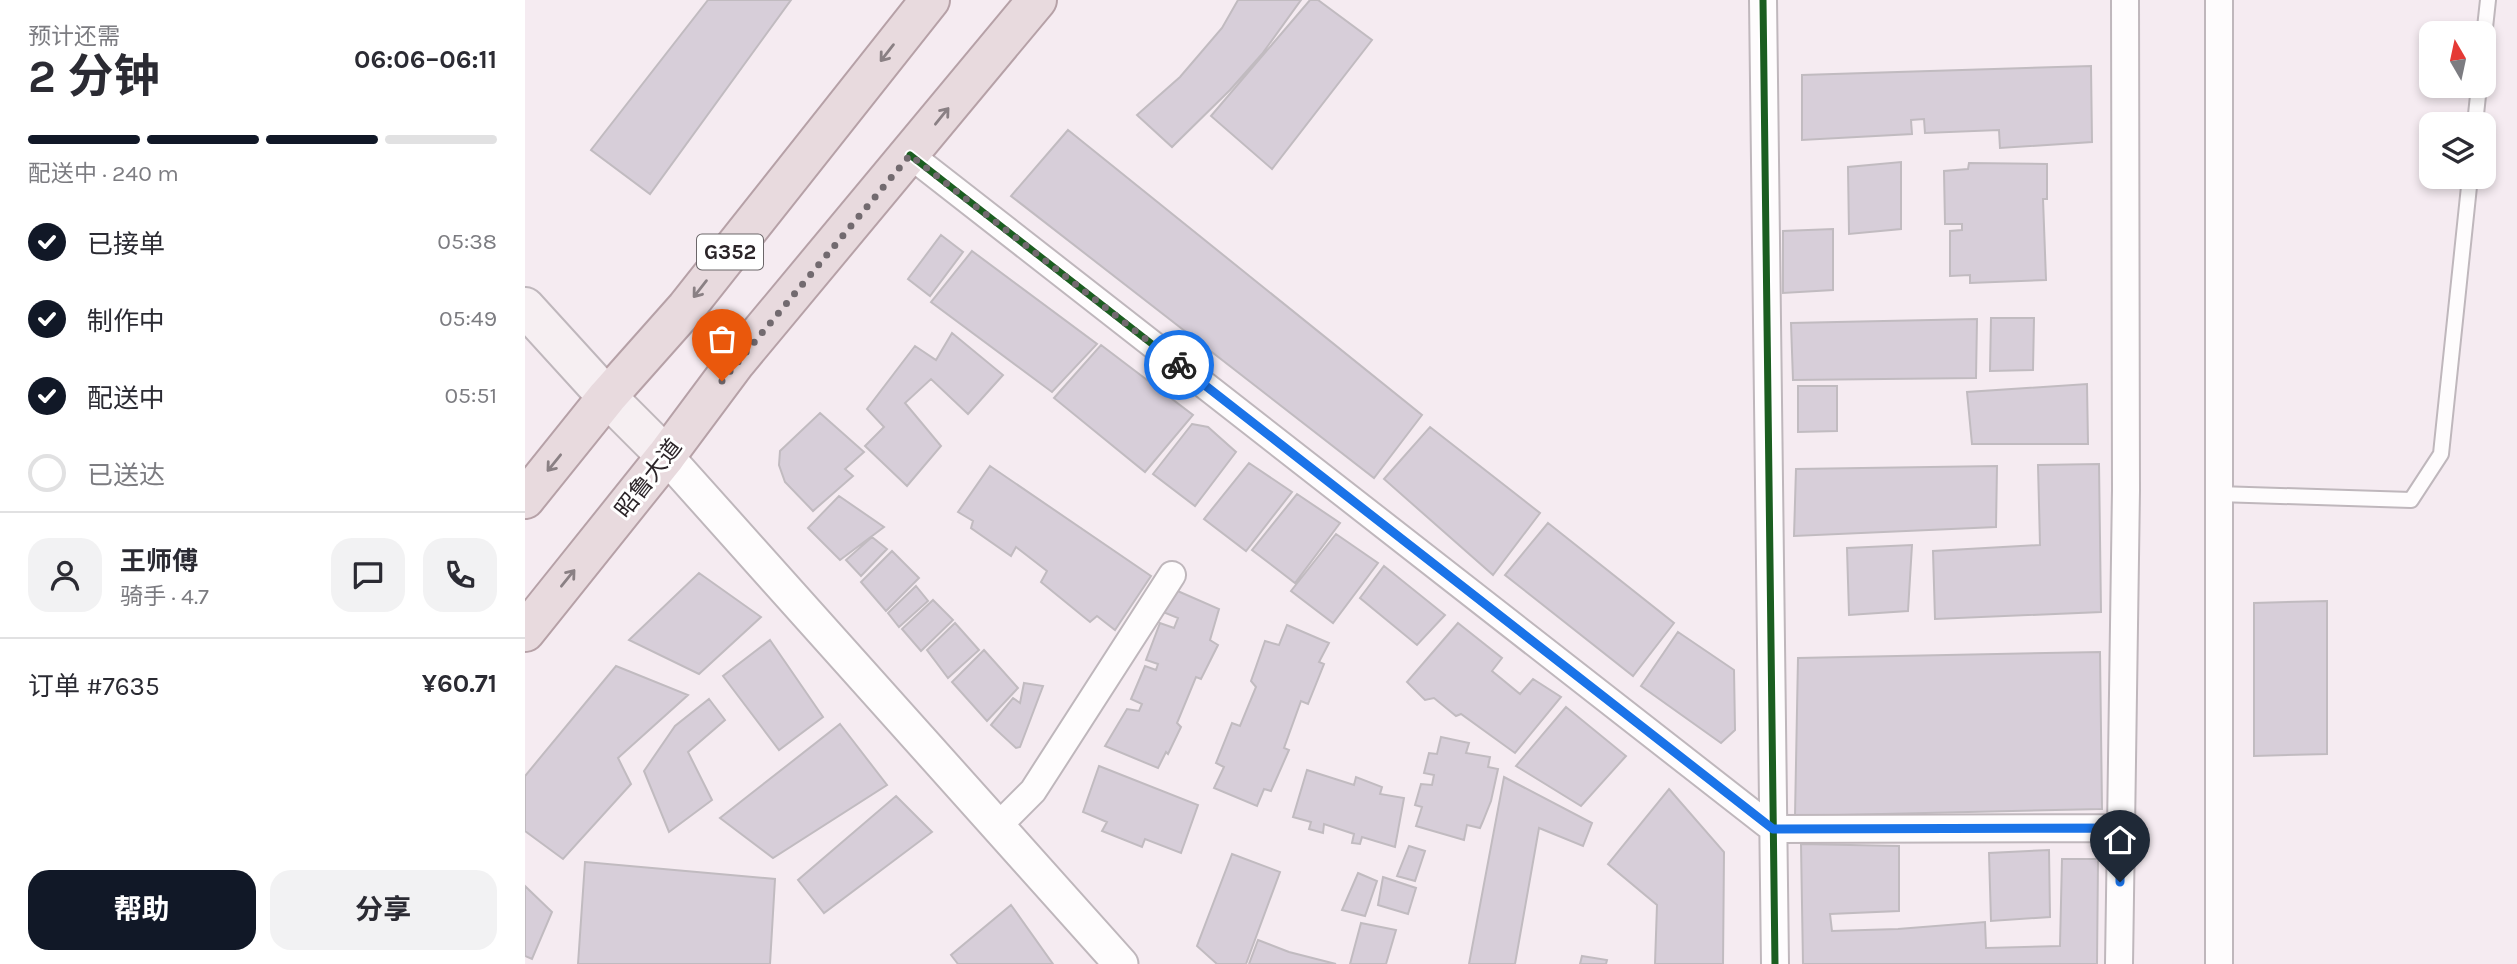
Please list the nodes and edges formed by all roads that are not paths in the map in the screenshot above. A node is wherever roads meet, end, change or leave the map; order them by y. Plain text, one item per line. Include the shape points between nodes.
1 (930, 0) edge
2 (1037, 0) edge
3 (1763, 0) edge
4 (2125, 0) edge
5 (2219, 0) edge
6 (2488, 0) edge
7 (2486, 21) edge
8 (910, 155) junction
9 (2469, 189) edge
10 (525, 307) edge
11 (607, 397) junction
12 (666, 456) junction
13 (2218, 494) junction
14 (525, 499) edge
15 (1172, 575) dead end
16 (525, 632) edge
17 (997, 827) junction
18 (2120, 828) junction
19 (1773, 829) junction
20 (1121, 964) edge
21 (1775, 964) edge
22 (2119, 964) edge
23 (2219, 964) edge

1 -> 11 highway, G352 via 686,307
8 -> 2 highway, 昭鲁大道
3 - 19 street
4 - 18 street via 2126,490
5 - 13 street
6 - 7 lane
8 - 12 highway, 昭鲁大道 via 736,362
8 - 19 street
9 - 13 lane via 2441,454 2411,500
10 - 11 main road
11 - 12 main road
11 -> 14 highway, G352
16 -> 12 highway, 昭鲁大道
12 - 17 street
13 - 23 street
15 - 17 street via 1034,791
17 - 20 street
18 - 19 street
18 - 22 street
19 - 21 street

